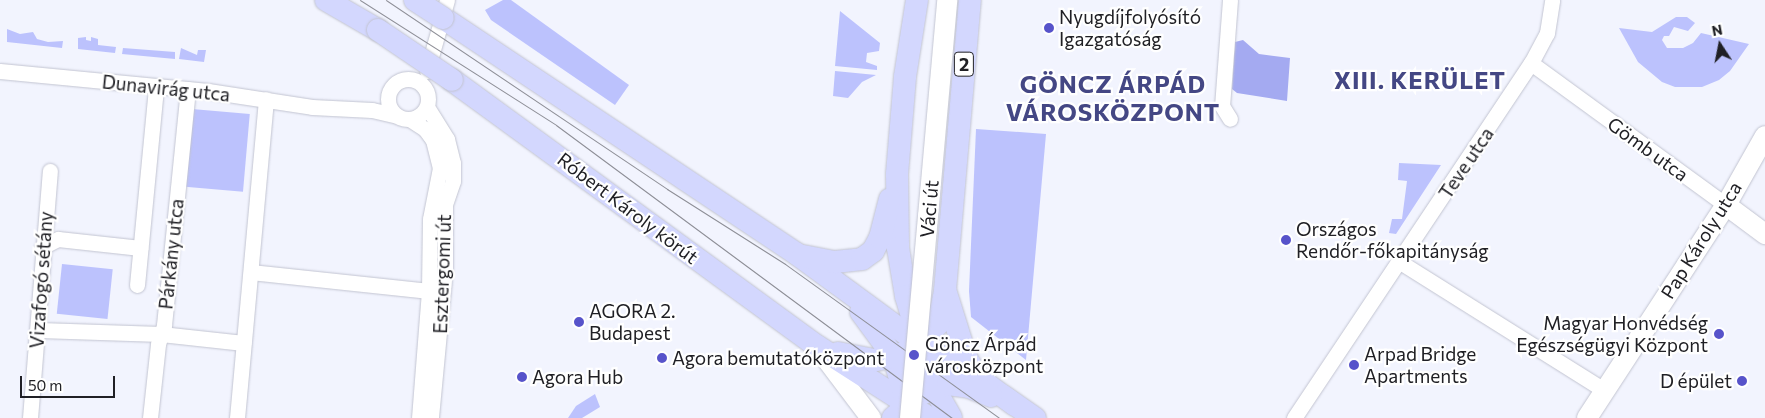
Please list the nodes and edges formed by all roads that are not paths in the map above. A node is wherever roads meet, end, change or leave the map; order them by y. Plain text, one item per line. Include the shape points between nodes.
1 (326, 0) edge
2 (415, 0) edge
3 (447, 0) edge
4 (918, 0) edge
5 (947, 0) edge
6 (970, 0) edge
7 (1230, 0) edge
8 (1552, 0) edge
9 (1531, 63) junction
10 (0, 71) edge
11 (423, 85) junction
12 (156, 86) junction
13 (188, 89) junction
14 (388, 92) junction
15 (266, 99) junction
16 (427, 107) junction
17 (332, 109) junction
18 (394, 115) junction
19 (1230, 119) dead end
20 (411, 120) junction
21 (1765, 136) edge
22 (50, 171) dead end
23 (897, 174) junction
24 (1726, 205) junction
25 (950, 225) junction
26 (1765, 234) edge
27 (42, 247) junction
28 (141, 248) junction
29 (797, 254) junction
30 (1400, 262) junction
31 (251, 272) junction
32 (137, 285) dead end
33 (945, 290) junction
34 (430, 291) junction
35 (39, 330) junction
36 (160, 334) junction
37 (244, 343) junction
38 (920, 344) junction
39 (817, 346) junction
40 (894, 357) junction
41 (974, 375) junction
42 (934, 388) junction
43 (1604, 390) junction
44 (1015, 405) junction
45 (905, 415) edge
46 (30, 418) edge
47 (150, 418) edge
48 (236, 418) edge
49 (418, 418) edge
50 (431, 418) edge
51 (870, 418) edge
52 (929, 418) edge
53 (951, 418) edge
54 (1035, 418) edge
55 (1294, 418) edge
56 (1587, 418) edge

1 - 39 main road, Róbert Károly körút, bridge via 378,30 452,80
2 - 29 main road, bridge
3 - 11 street, Esztergomi út
4 - 23 main road, Váci út via 905,77
5 - 45 main road, Váci út, bridge
6 - 25 main road, Váci út / 2
7 - 19 street via 1222,106
8 - 9 street, Teve utca via 1547,33
9 - 24 street, Gömb utca
9 - 30 street, Teve utca
10 - 12 street, Dunavirág utca
11 - 14 street via 407,79 396,83
11 - 16 street, Esztergomi út
12 - 13 street, Dunavirág utca
12 - 28 street
13 - 15 street, Dunavirág utca
13 - 36 street, Párkány utca
14 - 17 street, Dunavirág utca via 370,102
14 - 18 street via 388,104
15 - 17 street, Dunavirág utca
15 - 31 street
16 - 20 street
16 - 50 street, Esztergomi út via 447,139 453,163 453,180 445,204 445,269
17 - 18 street, Dunavirág utca via 372,110
18 - 20 street, Esztergomi út
20 - 34 street, Esztergomi út via 426,129 439,154 440,178 430,219
21 - 24 main road, Pap Károly utca
22 - 27 street, Vizafogó sétány
23 - 25 main road via 910,241 922,250 937,248
23 - 29 main road via 873,251 850,262
23 - 38 main road via 898,248 906,296
24 - 26 main road, Gömb utca
24 - 43 main road, Pap Károly utca
25 - 33 main road, Váci út
27 - 28 street via 58,240
27 - 35 street, Vizafogó sétány via 37,304
28 - 32 street
29 - 38 main road
29 - 40 main road via 864,314
30 - 43 street
30 - 55 street, Teve utca
31 - 34 street, Esztergomi út
31 - 37 street
33 - 38 main road, Váci út via 938,324
33 - 41 main road
34 - 49 street, Esztergomi út
35 - 36 street
35 - 46 street, Vizafogó sétány
36 - 37 street
36 - 47 street, Párkány utca
37 - 48 street
38 - 40 main road
38 - 41 main road
38 - 42 main road
39 - 40 main road via 855,359
39 - 45 main road, Róbert Károly körút
39 - 51 main road
40 - 45 main road
41 - 44 main road
42 - 44 main road via 948,384 969,387
42 - 45 main road
42 - 53 main road
43 - 56 main road, Pap Károly utca
44 - 54 main road
45 - 52 main road, Róbert Károly körút

